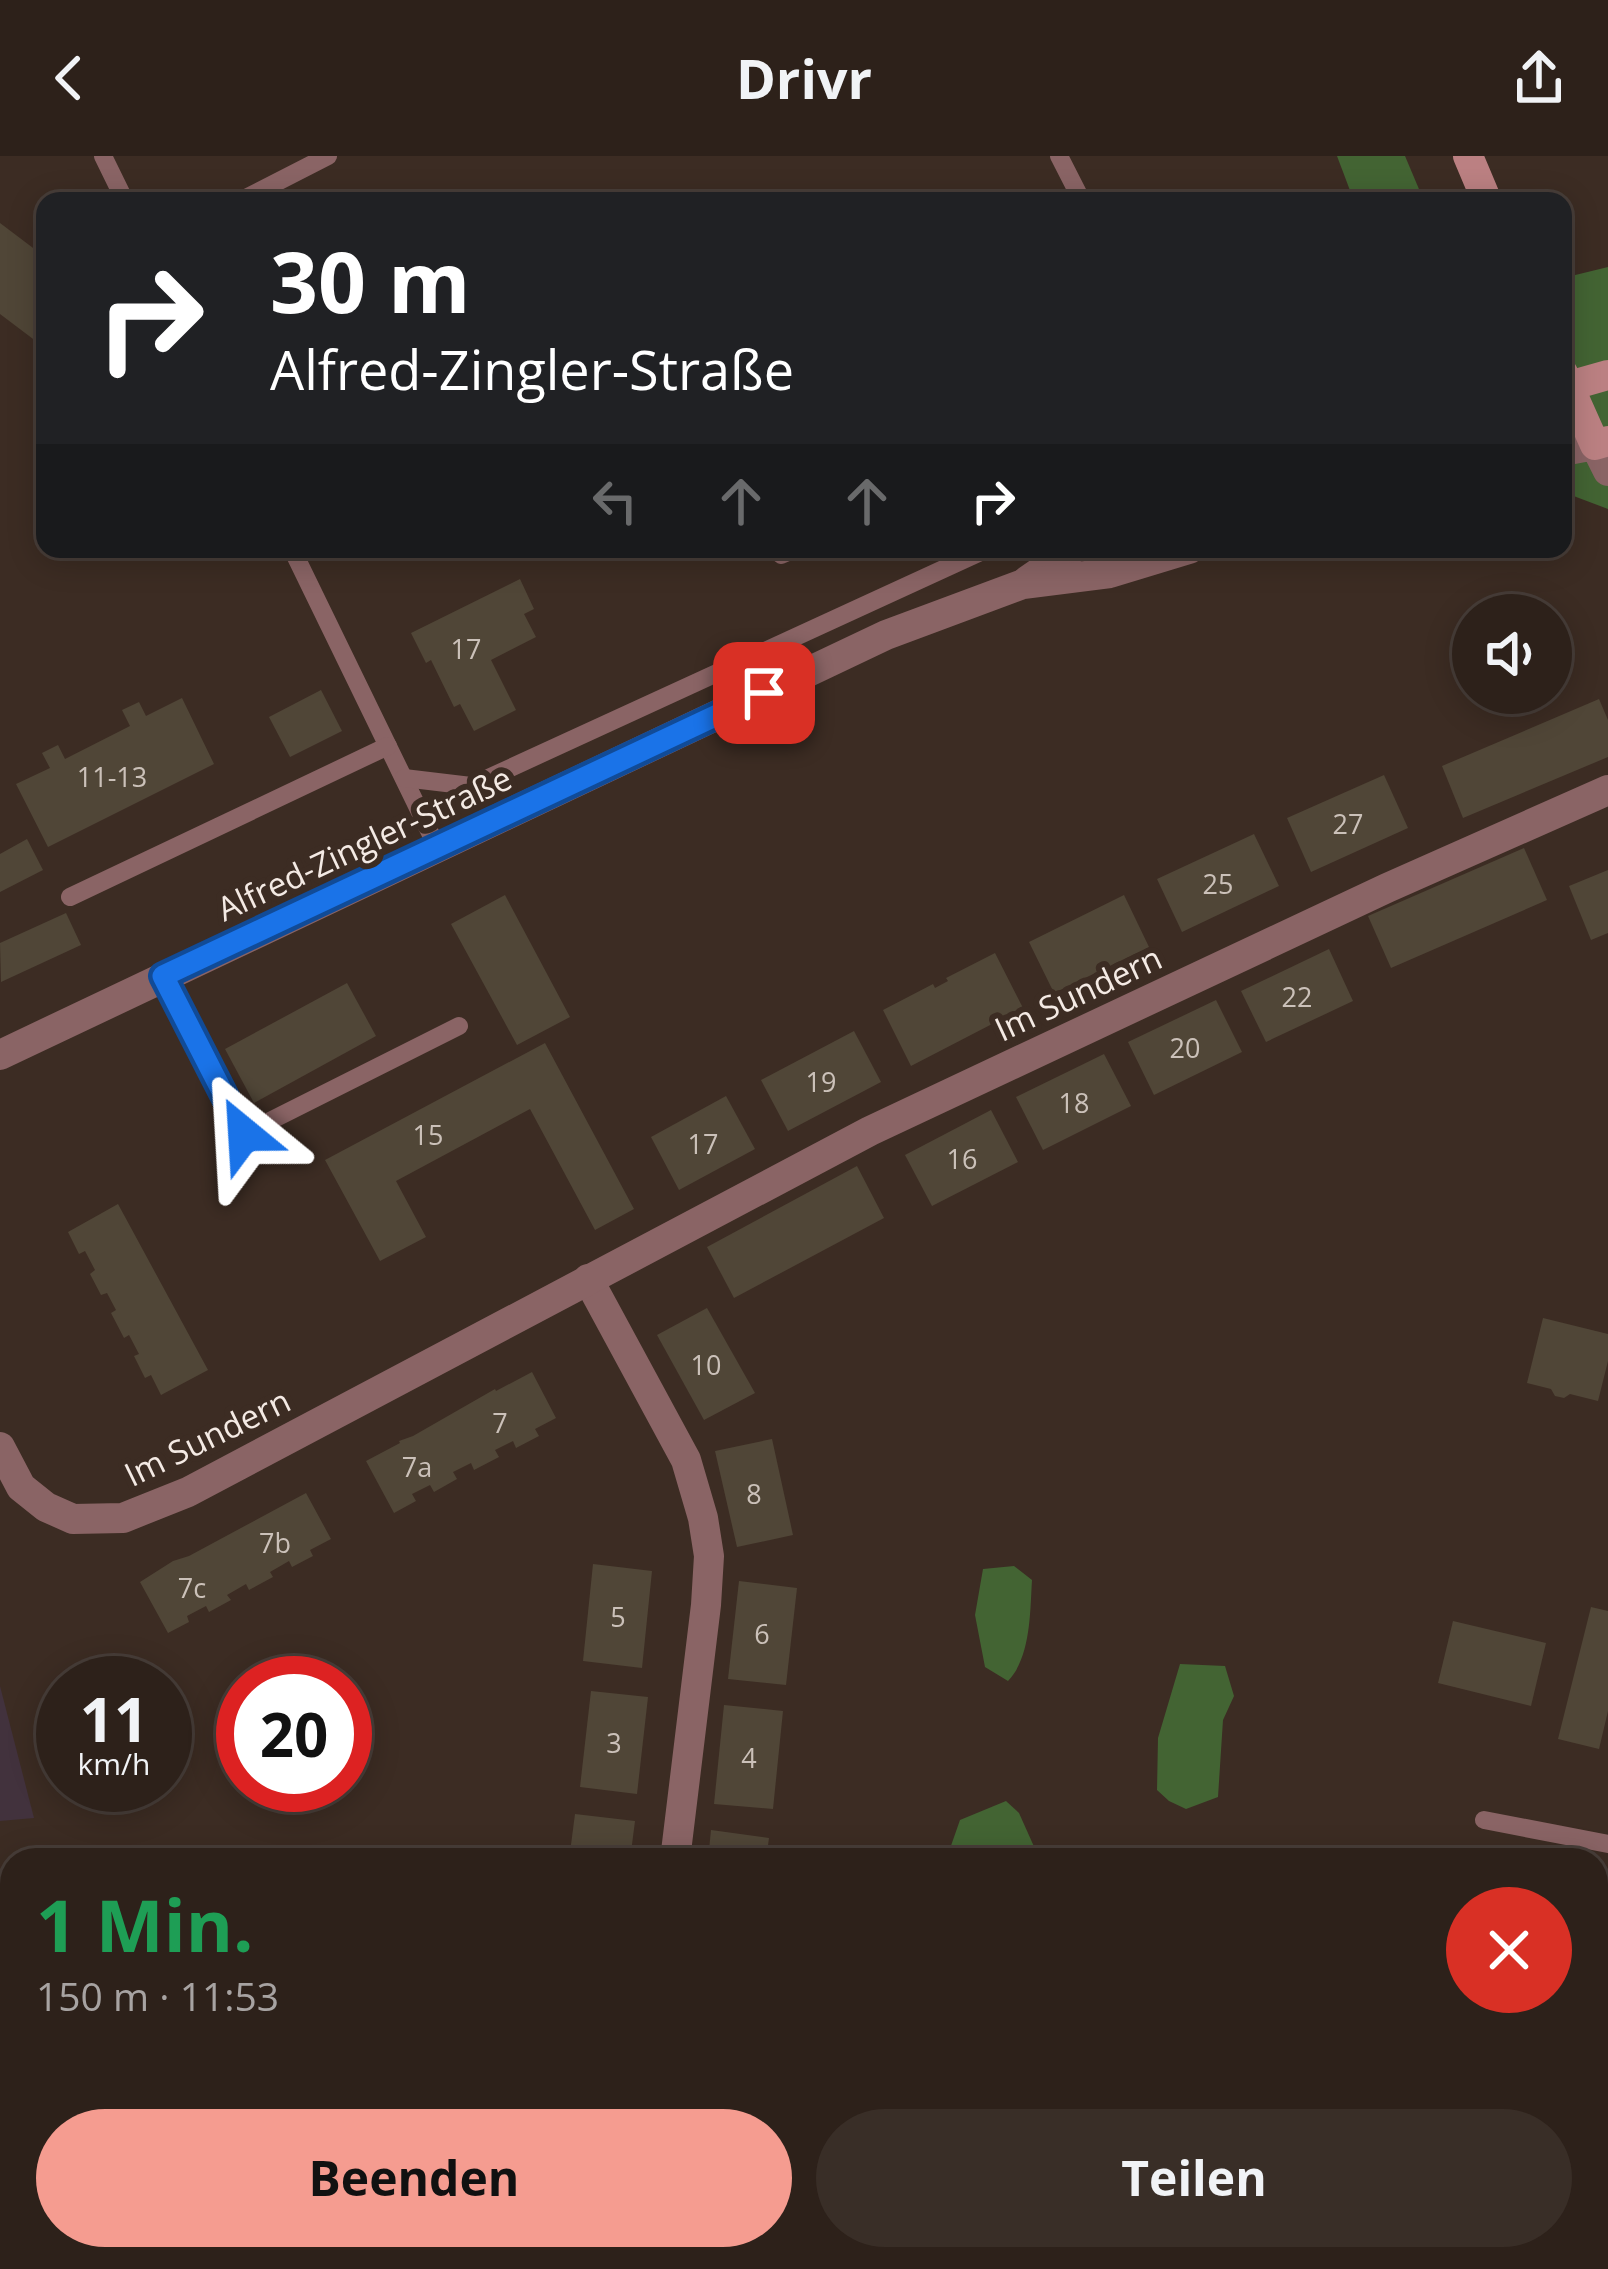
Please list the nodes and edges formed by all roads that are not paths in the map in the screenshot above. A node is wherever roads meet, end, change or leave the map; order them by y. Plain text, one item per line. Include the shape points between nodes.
1 (103, 156) edge
2 (328, 156) edge
3 (1059, 156) edge
4 (1468, 156) edge
5 (121, 192) edge
6 (258, 192) edge
7 (1077, 192) edge
8 (1483, 192) edge
9 (1608, 375) edge
10 (1572, 381) edge
11 (1572, 395) edge
12 (1572, 452) edge
13 (1604, 452) edge
14 (296, 558) edge
15 (967, 558) edge
16 (1060, 558) edge
17 (1159, 558) edge
18 (1023, 584) junction
19 (388, 746) junction
20 (404, 778) junction
21 (1608, 790) edge
22 (437, 847) junction
23 (70, 897) dead end
24 (163, 976) junction
25 (459, 1026) dead end
26 (0, 1055) edge
27 (588, 1279) junction
28 (0, 1447) edge
29 (1484, 1820) dead end
30 (1608, 1844) edge
31 (676, 1848) edge

1 - 5 lane
2 - 6 lane
3 - 7 lane
4 - 8 main road
9 - 10 main road
11 - 13 main road
12 - 13 street
14 - 19 lane
15 - 20 lane via 471,786
16 - 18 street, Alfred-Zingler-Straße
17 - 18 street, Alfred-Zingler-Straße
18 - 22 street, Alfred-Zingler-Straße via 886,635
19 - 20 lane
19 - 23 lane
20 - 22 lane
21 - 27 street, Im Sundern via 870,1131
22 - 24 street, Alfred-Zingler-Straße
24 - 25 lane via 244,1134
24 - 26 street, Alfred-Zingler-Straße
27 - 28 street, Im Sundern via 188,1492 123,1518 73,1519 46,1508 21,1487
27 - 31 street via 686,1460 709,1556
29 - 30 lane

